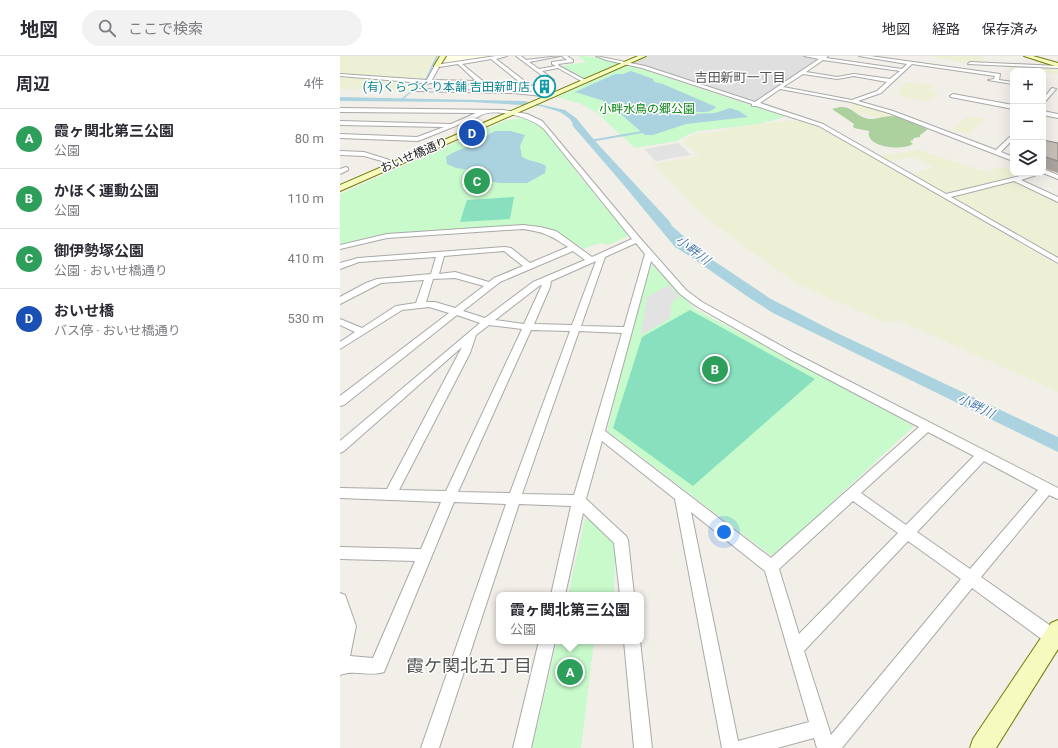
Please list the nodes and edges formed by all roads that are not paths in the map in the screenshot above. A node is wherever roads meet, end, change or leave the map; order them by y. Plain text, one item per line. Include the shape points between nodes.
1 (443, 56) edge
2 (505, 56) edge
3 (518, 56) edge
4 (558, 56) edge
5 (564, 56) edge
6 (609, 56) edge
7 (643, 56) edge
8 (806, 56) edge
9 (861, 56) edge
10 (901, 56) edge
11 (1027, 56) edge
12 (600, 57) edge
13 (824, 57) edge
14 (492, 58) junction
15 (887, 60) junction
16 (525, 61) junction
17 (459, 63) junction
18 (628, 63) junction
19 (911, 63) junction
20 (970, 63) dead end
21 (437, 66) junction
22 (1058, 66) edge
23 (559, 67) junction
24 (538, 70) junction
25 (903, 70) junction
26 (803, 73) junction
27 (340, 75) edge
28 (984, 80) dead end
29 (429, 81) junction
30 (585, 81) junction
31 (891, 81) junction
32 (996, 81) junction
33 (480, 82) junction
34 (1010, 83) edge
35 (530, 88) junction
36 (780, 88) junction
37 (1054, 89) edge
38 (490, 92) junction
39 (537, 93) junction
40 (550, 96) junction
41 (953, 96) dead end
42 (1046, 98) edge
43 (852, 101) junction
44 (754, 105) junction
45 (1010, 106) edge
46 (352, 109) junction
47 (340, 110) edge
48 (481, 112) junction
49 (514, 112) junction
50 (1046, 114) edge
51 (340, 116) edge
52 (1058, 116) edge
53 (340, 123) edge
54 (453, 125) junction
55 (340, 136) edge
56 (1010, 139) edge
57 (340, 153) edge
58 (997, 153) junction
59 (1010, 158) edge
60 (396, 163) junction
61 (340, 168) edge
62 (340, 172) edge
63 (1046, 173) edge
64 (1030, 176) edge
65 (1058, 177) edge
66 (1016, 180) junction
67 (340, 188) edge
68 (945, 196) junction
69 (1058, 200) edge
70 (637, 240) junction
71 (447, 244) junction
72 (340, 247) edge
73 (572, 248) junction
74 (649, 254) junction
75 (596, 257) junction
76 (1058, 261) edge
77 (340, 266) edge
78 (530, 266) junction
79 (432, 277) junction
80 (547, 279) junction
81 (490, 285) junction
82 (340, 301) edge
83 (420, 305) junction
84 (456, 312) junction
85 (340, 322) edge
86 (487, 322) junction
87 (528, 328) junction
88 (575, 328) junction
89 (627, 330) junction
90 (361, 331) junction
91 (471, 334) junction
92 (340, 346) edge
93 (340, 402) edge
94 (927, 426) junction
95 (598, 432) junction
96 (340, 448) edge
97 (982, 455) junction
98 (1052, 491) edge
99 (340, 493) edge
100 (390, 494) junction
101 (853, 494) junction
102 (450, 496) junction
103 (681, 497) junction
104 (514, 498) junction
105 (579, 501) junction
106 (907, 533) junction
107 (340, 553) edge
108 (424, 555) junction
109 (771, 567) junction
110 (971, 578) junction
111 (559, 592) edge
112 (627, 592) edge
113 (340, 600) edge
114 (1056, 633) edge
115 (546, 644) edge
116 (632, 644) edge
117 (796, 648) junction
118 (340, 666) edge
119 (820, 728) junction
120 (983, 747) edge
121 (430, 748) edge
122 (522, 748) edge
123 (643, 748) edge
124 (731, 748) edge
125 (744, 748) edge
126 (826, 748) edge
127 (831, 748) edge

1 - 21 street
2 - 14 street
3 - 16 street
4 - 16 street
5 - 23 street via 571,61 554,63
6 - 12 street
7 - 18 street, おいせ橋通り
8 - 13 street
9 - 15 street
10 - 15 street
11 - 22 street
12 - 18 street
13 - 25 street
13 - 26 street
14 - 17 street
14 - 35 street
15 - 19 street
16 - 24 street
17 - 21 street
17 - 33 street
18 - 30 street, おいせ橋通り
18 - 44 street
19 - 25 street
19 - 32 street via 998,75
20 - 22 street
21 - 29 street
23 - 24 street
23 - 30 street
24 - 35 street via 552,80
25 - 31 street
26 - 31 street via 837,78 854,75
26 - 36 street
27 - 29 street
28 - 32 street
29 - 33 street
29 - 38 street via 418,90
30 - 40 street, おいせ橋通り
31 - 43 street via 879,92
32 - 34 street
33 - 38 street
35 - 39 street
36 - 43 street
36 - 44 street
37 - 42 street
38 - 39 street
39 - 40 street
40 - 49 street, おいせ橋通り
41 - 45 street
43 - 58 street via 904,117
44 - 68 street via 821,125
46 - 47 street
46 - 48 street
46 - 51 street
48 - 49 street
48 - 54 street
49 - 60 street, おいせ橋通り
49 - 70 street via 540,122 552,134
50 - 52 street
53 - 54 street
54 - 55 street via 418,139
56 - 58 street
57 - 60 street via 364,154
58 - 59 street
60 - 67 street, おいせ橋通り
61 - 62 street via 346,169
63 - 65 street
64 - 66 street
66 - 68 street
66 - 69 street
68 - 76 street
70 - 74 street
70 - 75 street
71 - 72 street via 374,238
71 - 73 street via 523,227 553,233
71 - 77 street via 358,260
71 - 78 street via 508,250
71 - 79 street
73 - 75 street
73 - 78 street
74 - 89 street
74 - 94 street via 684,292 713,314
75 - 80 street
75 - 88 street
78 - 81 street
79 - 81 street via 461,276
79 - 82 street via 374,282
79 - 83 street
80 - 86 street via 536,284
80 - 87 street
81 - 84 street
83 - 84 street via 435,305
83 - 90 street via 399,308
84 - 86 street
84 - 93 street
85 - 90 street
86 - 87 street
86 - 91 street
87 - 88 street
87 - 102 street
88 - 89 street
88 - 104 street
89 - 95 street
90 - 92 street
91 - 96 street
91 - 100 street via 465,354
94 - 97 street
94 - 101 street
95 - 103 street
95 - 105 street
97 - 98 street
97 - 106 street
98 - 110 street
99 - 100 street
100 - 102 street
101 - 106 street
101 - 109 street
102 - 104 street
102 - 108 street
103 - 109 street
103 - 124 street
104 - 105 street
104 - 121 street
105 - 111 street
105 - 112 street via 621,540
106 - 110 street
106 - 117 street
107 - 108 street
108 - 118 street via 378,666
109 - 117 street
110 - 114 street
110 - 127 street
113 - 118 street via 348,626
114 - 120 street
115 - 122 street
116 - 123 street
117 - 119 street
119 - 125 street
119 - 126 street

